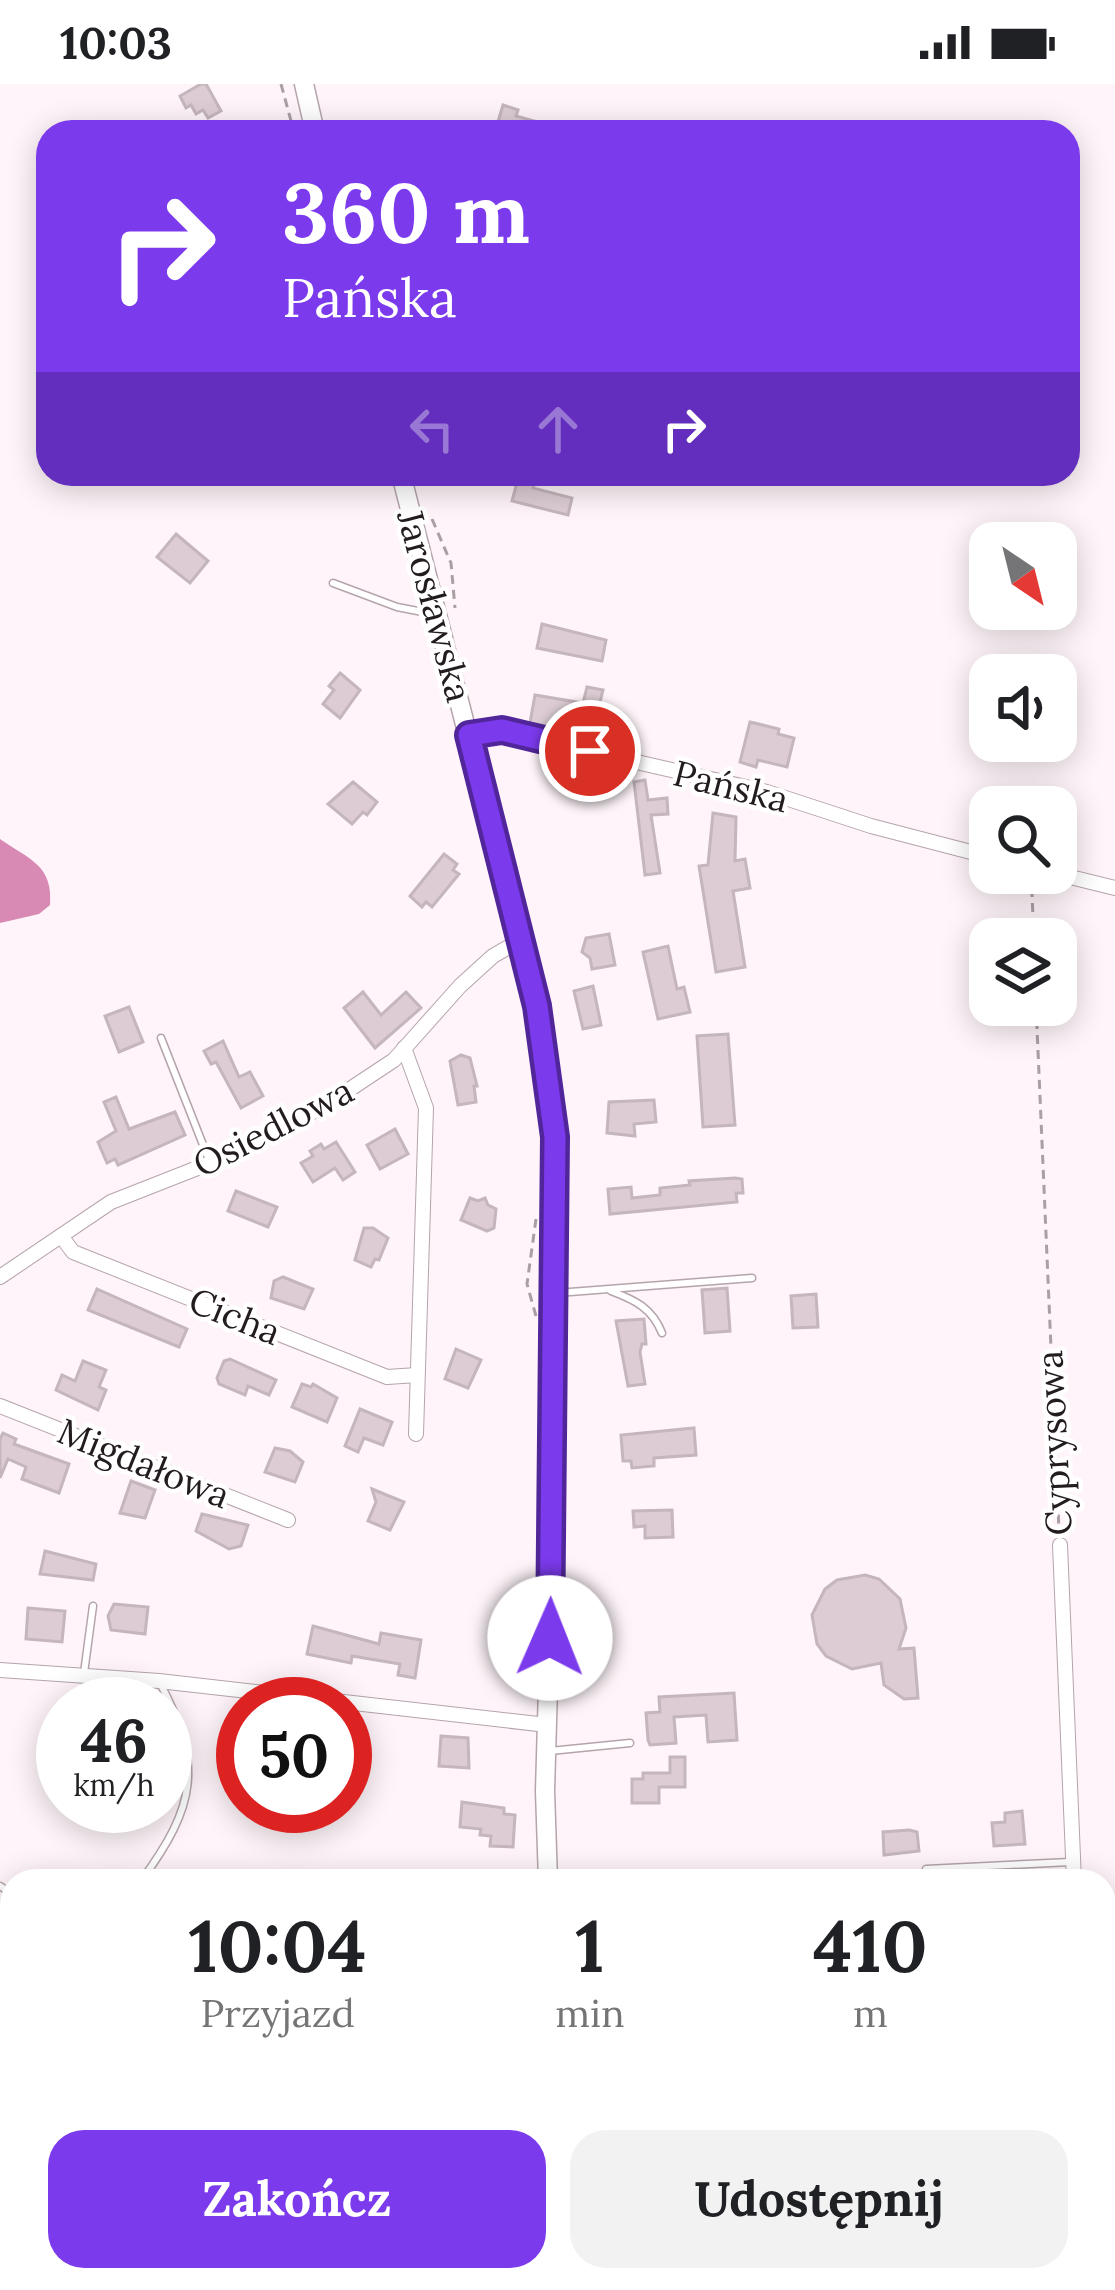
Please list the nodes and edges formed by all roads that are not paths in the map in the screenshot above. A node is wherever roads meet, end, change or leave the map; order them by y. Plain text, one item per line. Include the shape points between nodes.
1 (304, 84) edge
2 (312, 120) edge
3 (404, 486) edge
4 (333, 584) dead end
5 (436, 615) junction
6 (469, 735) junction
7 (969, 851) edge
8 (1077, 878) edge
9 (1115, 887) edge
10 (519, 941) junction
11 (161, 1038) dead end
12 (404, 1048) junction
13 (210, 1163) junction
14 (61, 1236) junction
15 (0, 1277) edge
16 (752, 1278) dead end
17 (607, 1289) junction
18 (553, 1294) junction
19 (662, 1333) dead end
20 (417, 1375) junction
21 (0, 1406) edge
22 (416, 1434) dead end
23 (288, 1520) dead end
24 (1060, 1545) road end
25 (93, 1606) dead end
26 (0, 1670) edge
27 (83, 1677) joint
28 (192, 1685) edge
29 (548, 1726) junction
30 (630, 1743) dead end
31 (546, 1751) junction
32 (173, 1833) edge
33 (1074, 1862) junction
34 (926, 1868) dead end
35 (150, 1869) edge
36 (548, 1869) edge
37 (1074, 1869) edge

1 - 2 main road
3 - 5 main road, Jarosławska
4 - 5 lane
5 - 6 main road, Jarosławska
6 - 7 street, Pańska via 502,730 767,792
6 - 10 main road, Jarosławska
8 - 9 street
10 - 12 street, Osiedlowa via 460,986
10 - 18 main road, Jarosławska via 555,1137
11 - 13 lane
12 - 13 street, Osiedlowa via 326,1105
12 - 20 street via 426,1108
13 - 14 street, Osiedlowa via 111,1202
14 - 15 street, Osiedlowa
14 - 20 street, Cicha via 73,1252 387,1377
16 - 17 lane
17 - 18 lane
17 - 19 lane via 654,1314
18 - 29 main road, Jarosławska
20 - 22 street
21 - 23 street, Migdałowa
24 - 33 street, Cyprysowa
25 - 27 lane
26 - 27 street
28 - 29 street
29 - 31 main road, Jarosławska
30 - 31 lane
31 - 36 main road, Jarosławska
32 - 35 lane
33 - 34 lane
33 - 37 street, Cyprysowa

